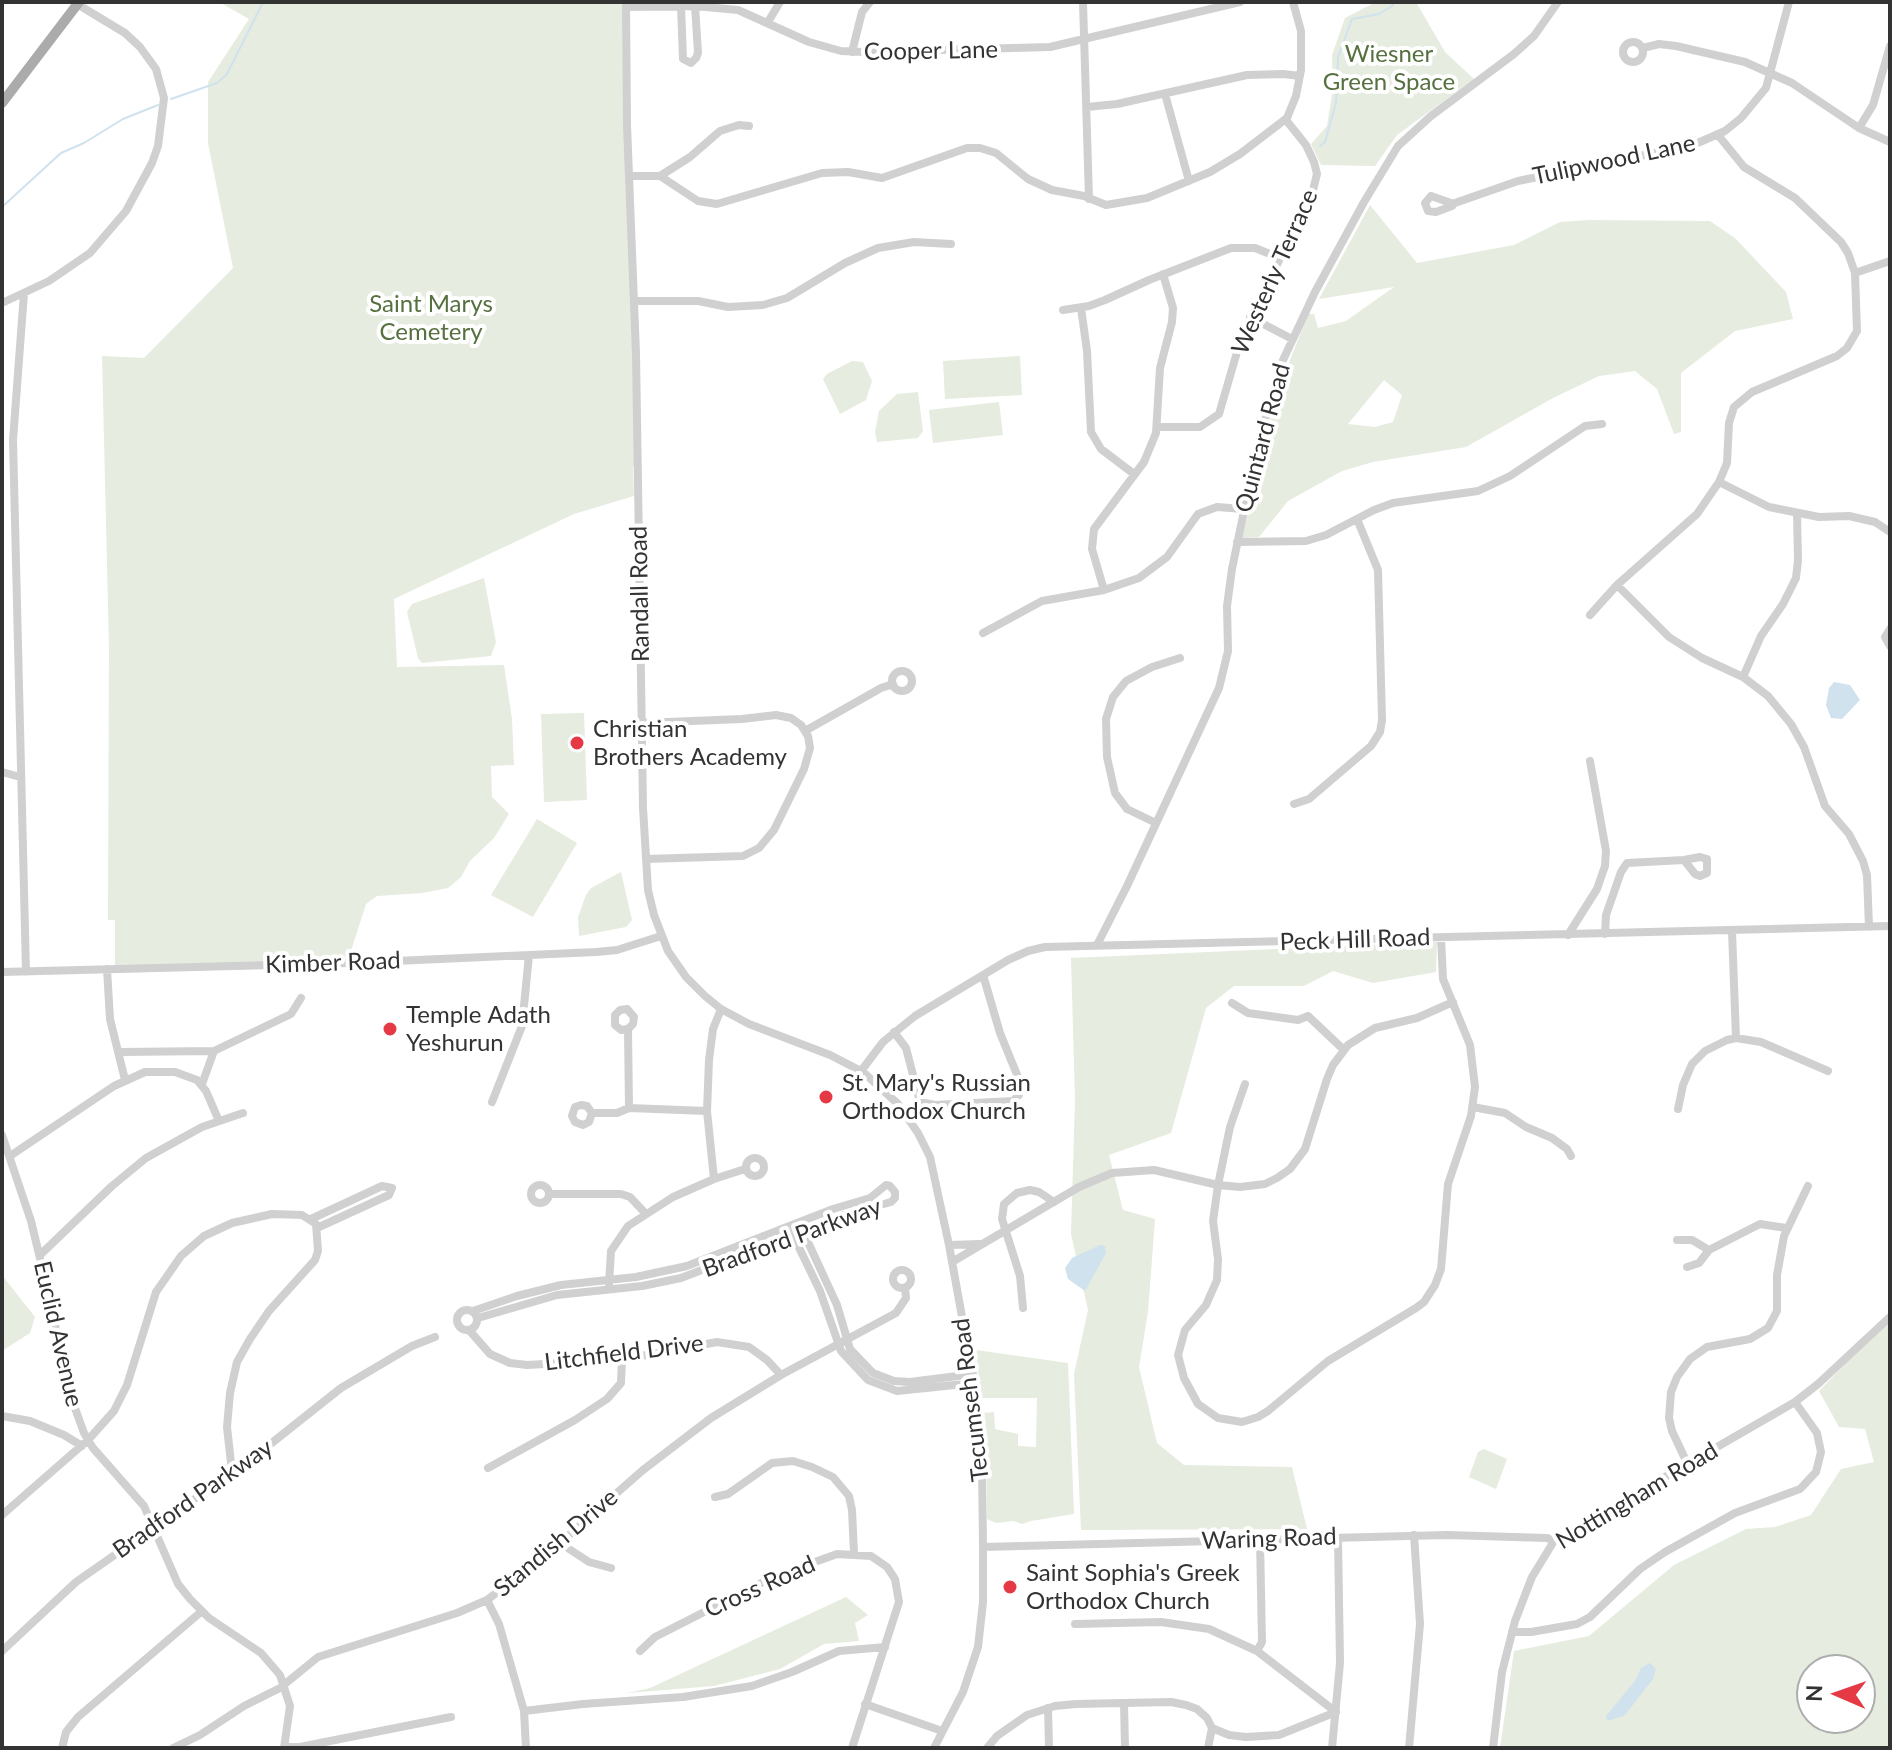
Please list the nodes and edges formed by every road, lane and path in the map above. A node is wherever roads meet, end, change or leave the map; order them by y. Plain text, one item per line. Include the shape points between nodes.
1 (780, 2) edge
2 (870, 2) edge
3 (1083, 2) edge
4 (1240, 2) edge
5 (1293, 2) edge
6 (1558, 2) edge
7 (1789, 2) edge
8 (78, 3) edge
9 (626, 5) edge
10 (681, 6) junction
11 (695, 6) junction
12 (768, 22) junction
13 (1084, 39) junction
14 (1890, 46) edge
15 (1643, 48) dead end
16 (852, 52) junction
17 (1771, 73) junction
18 (1300, 76) junction
19 (1165, 94) junction
20 (2, 103) edge
21 (1087, 107) junction
22 (1286, 120) junction
23 (749, 126) dead end
24 (1859, 128) junction
25 (1718, 135) junction
26 (1890, 142) edge
27 (629, 176) junction
28 (660, 176) junction
29 (1189, 181) junction
30 (1089, 199) junction
31 (1452, 204) dead end
32 (951, 244) dead end
33 (1280, 258) junction
34 (1890, 261) edge
35 (1855, 273) junction
36 (1163, 274) junction
37 (24, 293) junction
38 (635, 301) junction
39 (2, 303) edge
40 (1081, 308) junction
41 (1063, 310) dead end
42 (1250, 317) junction
43 (1292, 339) junction
44 (15, 394) junction
45 (2, 395) edge
46 (1602, 424) dead end
47 (1157, 427) junction
48 (1134, 474) junction
49 (13, 479) junction
50 (2, 482) edge
51 (1719, 482) junction
52 (1243, 509) junction
53 (1797, 513) junction
54 (1357, 519) junction
55 (1890, 532) edge
56 (1237, 542) junction
57 (1617, 585) junction
58 (1104, 590) junction
59 (1590, 615) dead end
60 (1890, 629) edge
61 (983, 633) dead end
62 (1890, 646) edge
63 (1180, 658) dead end
64 (1743, 677) junction
65 (893, 684) dead end
66 (642, 723) junction
67 (805, 731) junction
68 (1590, 761) dead end
69 (2, 772) edge
70 (20, 777) junction
71 (1294, 804) dead end
72 (1156, 823) junction
73 (646, 859) junction
74 (1684, 860) dead end
75 (1890, 926) edge
76 (1869, 927) junction
77 (1732, 931) junction
78 (1605, 934) junction
79 (1568, 935) junction
80 (661, 936) junction
81 (1441, 938) junction
82 (1097, 945) junction
83 (529, 955) junction
84 (107, 969) junction
85 (2, 972) edge
86 (26, 972) junction
87 (983, 975) junction
88 (301, 998) dead end
89 (1453, 1002) junction
90 (1232, 1003) dead end
91 (721, 1009) junction
92 (628, 1029) dead end
93 (894, 1032) junction
94 (1736, 1038) junction
95 (1344, 1050) junction
96 (214, 1051) junction
97 (119, 1052) junction
98 (861, 1071) junction
99 (1828, 1071) dead end
100 (125, 1080) junction
101 (202, 1084) junction
102 (1245, 1084) dead end
103 (492, 1102) dead end
104 (1473, 1107) junction
105 (629, 1108) junction
106 (1678, 1109) dead end
107 (707, 1111) junction
108 (243, 1113) dead end
109 (592, 1113) dead end
110 (219, 1121) junction
111 (2, 1135) edge
112 (10, 1156) junction
113 (1571, 1156) dead end
114 (745, 1169) dead end
115 (714, 1179) junction
116 (1218, 1185) junction
117 (1808, 1186) dead end
118 (549, 1194) dead end
119 (1054, 1202) junction
120 (646, 1214) junction
121 (311, 1219) junction
122 (801, 1227) junction
123 (317, 1228) junction
124 (1786, 1228) junction
125 (791, 1230) junction
126 (1006, 1231) junction
127 (1677, 1240) dead end
128 (981, 1244) junction
129 (949, 1245) junction
130 (1709, 1250) junction
131 (40, 1255) junction
132 (952, 1262) junction
133 (1687, 1267) dead end
134 (609, 1284) junction
135 (905, 1288) dead end
136 (1023, 1308) dead end
137 (475, 1315) junction
138 (1890, 1317) edge
139 (469, 1330) junction
140 (435, 1337) dead end
141 (842, 1342) junction
142 (622, 1358) junction
143 (781, 1375) junction
144 (973, 1378) junction
145 (1795, 1402) junction
146 (2, 1416) edge
147 (85, 1443) junction
148 (1688, 1465) junction
149 (488, 1468) dead end
150 (232, 1472) junction
151 (715, 1497) dead end
152 (4, 1511) edge
153 (155, 1526) junction
154 (1414, 1535) junction
155 (1338, 1538) junction
156 (1260, 1540) junction
157 (1554, 1541) junction
158 (560, 1543) junction
159 (983, 1547) junction
160 (854, 1553) junction
161 (611, 1568) dead end
162 (487, 1600) junction
163 (202, 1611) junction
164 (1075, 1624) dead end
165 (1512, 1632) junction
166 (4, 1644) edge
167 (885, 1647) junction
168 (640, 1651) dead end
169 (1257, 1651) junction
170 (285, 1684) junction
171 (1124, 1703) junction
172 (865, 1704) junction
173 (1048, 1708) junction
174 (524, 1711) junction
175 (1336, 1712) junction
176 (451, 1717) dead end
177 (1212, 1728) junction
178 (942, 1731) junction
179 (284, 1747) edge
180 (62, 1748) edge
181 (173, 1748) edge
182 (526, 1748) edge
183 (852, 1748) edge
184 (934, 1748) edge
185 (987, 1748) edge
186 (1049, 1748) edge
187 (1125, 1748) edge
188 (1208, 1748) edge
189 (1332, 1748) edge
190 (1409, 1748) edge
191 (1493, 1748) edge

1 - 12 street
2 - 16 street via 862,12
3 - 13 street
4 - 13 street, Cooper Lane
5 - 18 street via 1301,31
6 - 43 street, Quintard Road via 1514,54 1398,146
7 - 17 street, Tulipwood Lane
8 - 20 main road
8 - 37 street via 125,33 152,62 164,93 162,129 141,186 109,233 64,272
9 - 10 street, Cooper Lane
9 - 27 street, Randall Road
10 - 11 street, Cooper Lane
10 - 11 street via 683,59 691,63 698,53
11 - 12 street, Cooper Lane via 738,10
12 - 16 street, Cooper Lane via 809,42
13 - 16 street, Cooper Lane via 1036,48
13 - 21 street
14 - 24 street via 1873,105
15 - 17 street via 1659,44 1713,53
17 - 24 street
17 - 25 street, Tulipwood Lane via 1754,105
18 - 19 street via 1247,75
18 - 22 street
19 - 21 street
19 - 29 street
21 - 30 street
22 - 29 street via 1240,154
22 - 33 street, Westerly Terrace via 1311,155 1317,174
23 - 28 street via 720,131
24 - 26 street
25 - 31 street, Tulipwood Lane via 1671,151 1518,181
25 - 35 street via 1744,167 1795,198 1836,237
27 - 28 street
27 - 38 street, Randall Road
28 - 30 street via 698,201 717,204 822,173 882,178 980,148 996,153 1038,185
29 - 30 street via 1117,205
32 - 38 street via 914,242 878,248 787,298 763,305
33 - 36 street via 1237,247
33 - 42 street, Westerly Terrace
34 - 35 street
35 - 51 street via 1854,339 1837,356 1752,392 1734,407 1727,463
36 - 40 street
36 - 47 street via 1173,308 1160,368
37 - 39 street
37 - 44 street
38 - 66 street, Randall Road
40 - 41 street
40 - 48 street via 1091,432 1101,449
42 - 43 street
42 - 47 street, Westerly Terrace via 1215,418 1189,429
43 - 52 street, Quintard Road via 1275,383
44 - 45 street
44 - 49 street
46 - 54 street via 1585,426 1491,487 1399,502
47 - 48 street
48 - 58 street via 1094,529 1092,549
49 - 50 street
49 - 70 street
51 - 53 street via 1769,507
51 - 57 street via 1697,514
52 - 56 street, Quintard Road
52 - 58 street via 1217,507 1198,514 1152,570
53 - 55 street via 1849,516
53 - 64 street via 1796,578
54 - 56 street via 1306,541
54 - 71 street via 1378,570 1380,732 1371,746 1309,799
56 - 72 street, Quintard Road via 1225,669
57 - 59 street
57 - 64 street via 1684,648
58 - 61 street via 1042,601
60 - 62 street via 1885,637
63 - 72 street via 1126,681 1113,697 1106,719 1115,793 1127,809
64 - 76 street via 1791,724 1825,806 1855,843 1867,875
65 - 67 street
66 - 67 street via 776,715 791,718
66 - 73 street, Randall Road
67 - 73 street via 809,758 774,830 759,848 743,856
68 - 79 street via 1605,866
69 - 70 street
70 - 86 street
72 - 82 street, Quintard Road
73 - 80 street, Randall Road
74 - 78 street via 1627,863 1606,915
75 - 76 street, Peck Hill Road
76 - 77 street, Peck Hill Road
77 - 78 street, Peck Hill Road
77 - 94 street
78 - 79 street, Peck Hill Road
79 - 81 street, Peck Hill Road
80 - 83 street, Kimber Road via 617,950
80 - 91 street, Randall Road via 686,977
81 - 82 street, Peck Hill Road
81 - 89 street via 1443,979
82 - 87 street, Peck Hill Road via 1028,951
83 - 84 street, Kimber Road
83 - 103 street via 522,1026
84 - 86 street, Kimber Road
84 - 97 street via 110,1019
85 - 86 street, Kimber Road
87 - 93 street, Peck Hill Road
87 - 93 street via 1020,1082 1013,1101 920,1102 906,1048
88 - 96 street via 291,1014
89 - 95 street via 1375,1028
89 - 104 street via 1473,1056
90 - 95 street via 1248,1013 1298,1020 1308,1016
91 - 98 street, Randall Road
91 - 107 street via 713,1029
92 - 105 street
93 - 98 street, Peck Hill Road
94 - 99 street via 1761,1042
94 - 106 street via 1715,1044 1692,1064
95 - 116 street via 1327,1079 1308,1142 1290,1169 1252,1187
96 - 97 street
96 - 101 street
97 - 100 street
98 - 129 street, Tecumseh Road via 898,1104 918,1133 935,1176
100 - 101 street via 158,1071 187,1075
100 - 112 street
101 - 110 street
102 - 116 street
104 - 113 street via 1505,1113 1552,1138
104 - 116 street via 1448,1184 1441,1269 1431,1294 1328,1361 1268,1411 1242,1422 1218,1418 1198,1404 1178,1355 1185,1330 1206,1305 1217,1280 1213,1221
105 - 107 street
105 - 109 street
107 - 115 street
108 - 110 street
110 - 131 street via 135,1166
111 - 112 street, Euclid Avenue
112 - 131 street, Euclid Avenue
114 - 115 street
115 - 120 street
116 - 119 street via 1154,1170 1122,1170
117 - 124 street
118 - 120 street via 621,1194
119 - 126 street
119 - 126 street via 1039,1192 1017,1193 1004,1204
120 - 134 street via 615,1241
121 - 123 street
121 - 123 street via 382,1186 391,1187 389,1195
121 - 147 street via 272,1214 232,1223 181,1256 156,1292 123,1394
122 - 122 street, Bradford Parkway via 891,1202 894,1189 886,1185 870,1198
122 - 125 street, Bradford Parkway
122 - 141 street via 837,1305
123 - 150 street via 315,1260 269,1311 237,1362 227,1427
124 - 130 street via 1760,1224
124 - 148 street via 1777,1311 1768,1328 1750,1339 1707,1347 1677,1377 1669,1418
125 - 134 street, Bradford Parkway via 681,1278 642,1286
125 - 141 street
126 - 128 street
126 - 136 street
127 - 130 street via 1692,1240
128 - 129 street
128 - 132 street
129 - 132 street, Tecumseh Road
130 - 133 street via 1699,1263
131 - 147 street, Euclid Avenue via 63,1375
132 - 144 street, Tecumseh Road
134 - 137 street, Bradford Parkway
135 - 141 street, Standish Drive via 906,1298 896,1313
137 - 139 street via 477,1325
137 - 139 street via 465,1310 458,1318 461,1328
138 - 145 street, Nottingham Road
139 - 142 street, Litchfield Drive via 490,1354 510,1363
140 - 150 street, Bradford Parkway via 341,1388
141 - 143 street, Standish Drive
141 - 144 street via 867,1367 894,1381
142 - 143 street, Litchfield Drive via 732,1343 758,1352
142 - 149 street via 621,1383 607,1399
143 - 158 street, Standish Drive via 678,1442
144 - 159 street, Tecumseh Road
145 - 148 street, Nottingham Road
145 - 165 street via 1817,1433 1821,1452 1816,1472 1800,1489 1735,1513 1665,1552 1577,1624
146 - 147 street
147 - 152 street
147 - 153 street, Euclid Avenue via 137,1496
148 - 157 street, Nottingham Road
150 - 153 street, Bradford Parkway
151 - 160 street via 728,1494 772,1463 793,1461 812,1467 833,1477 849,1496
153 - 163 street, Euclid Avenue via 178,1584
153 - 166 street, Bradford Parkway via 76,1582
154 - 155 street, Waring Road
154 - 157 street, Waring Road
154 - 190 street via 1420,1624
155 - 156 street, Waring Road
155 - 175 street
156 - 159 street, Waring Road
156 - 169 street via 1262,1642
157 - 165 street, Nottingham Road via 1532,1577
158 - 161 street via 589,1562
158 - 162 street, Standish Drive
159 - 178 street, Tecumseh Road via 978,1647
160 - 167 street via 880,1561 898,1587
160 - 168 street, Cross Road via 773,1577 655,1637
162 - 170 street, Standish Drive via 318,1657
162 - 174 street
163 - 170 street, Euclid Avenue via 261,1653
163 - 180 street via 78,1717
164 - 169 street via 1190,1625
165 - 191 street, Nottingham Road
167 - 172 street
167 - 174 street via 839,1651 752,1686
169 - 175 street
170 - 179 street via 290,1714
170 - 181 street, Standish Drive
171 - 173 street
171 - 177 street via 1186,1705 1197,1709
171 - 187 street
172 - 178 street
172 - 183 street
173 - 185 street via 1016,1721
173 - 186 street
174 - 182 street
175 - 177 street via 1266,1736 1229,1735
175 - 189 street
176 - 179 street
177 - 188 street
178 - 184 street, Tecumseh Road

